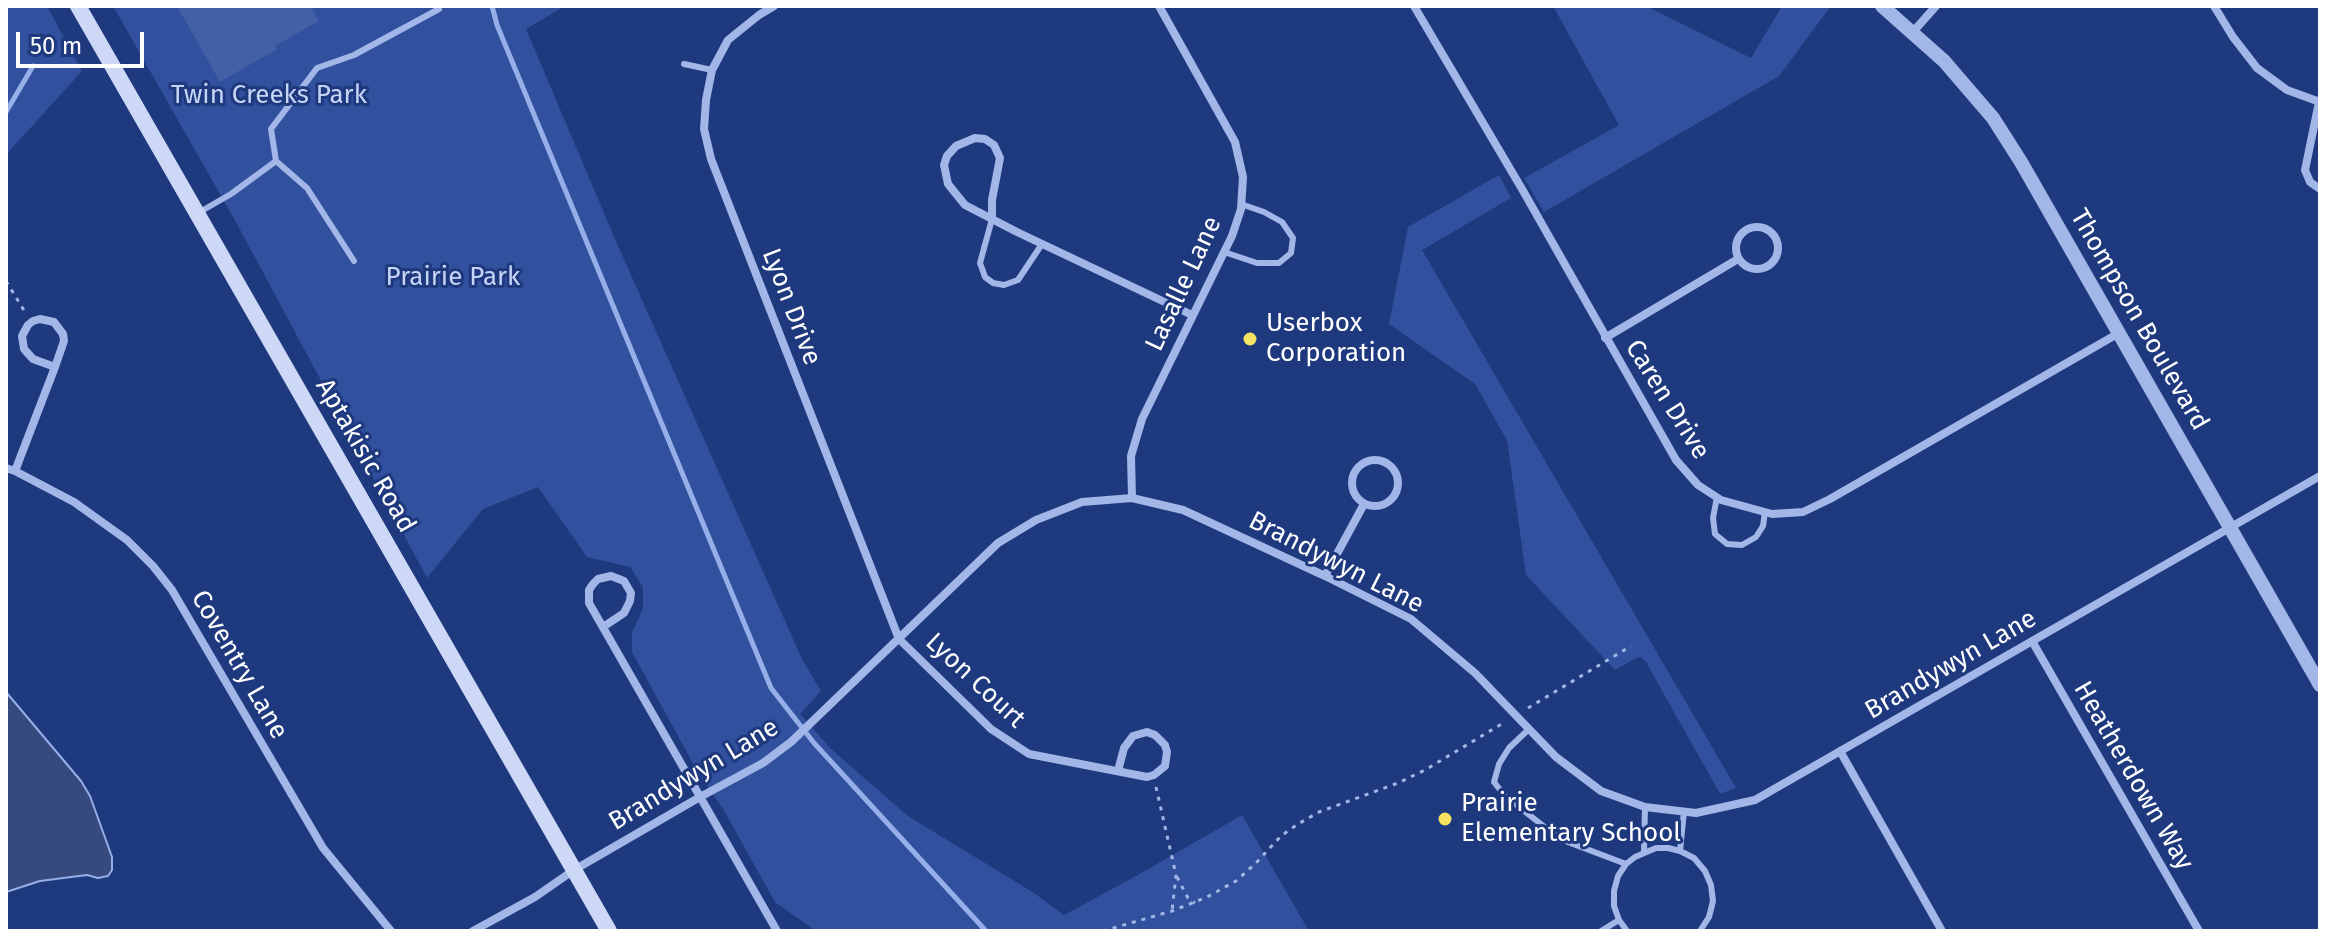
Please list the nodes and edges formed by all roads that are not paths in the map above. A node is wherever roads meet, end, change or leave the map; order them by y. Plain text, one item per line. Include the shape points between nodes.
1 (78, 6) edge
2 (774, 6) edge
3 (1159, 6) edge
4 (1414, 6) edge
5 (1882, 6) edge
6 (1936, 6) edge
7 (2214, 6) edge
8 (439, 9) dead end
9 (1912, 33) junction
10 (684, 64) dead end
11 (712, 70) junction
12 (2320, 102) edge
13 (276, 161) junction
14 (2320, 189) edge
15 (1241, 204) junction
16 (198, 213) junction
17 (992, 219) junction
18 (1042, 244) junction
19 (1224, 252) junction
20 (1738, 259) junction
21 (354, 261) dead end
22 (1192, 315) junction
23 (2119, 333) junction
24 (1605, 338) junction
25 (55, 367) junction
26 (11, 470) edge
27 (2320, 476) edge
28 (1717, 497) junction
29 (1132, 498) junction
30 (1364, 504) junction
31 (1765, 512) junction
32 (2231, 528) junction
33 (1325, 576) junction
34 (603, 627) junction
35 (899, 639) junction
36 (2032, 641) junction
37 (2320, 685) edge
38 (1529, 729) junction
39 (1840, 751) junction
40 (1118, 771) junction
41 (700, 797) junction
42 (1645, 807) junction
43 (1684, 811) junction
44 (1644, 851) junction
45 (1680, 851) junction
46 (1626, 864) junction
47 (574, 870) junction
48 (1619, 920) junction
49 (391, 931) edge
50 (473, 931) edge
51 (609, 931) edge
52 (777, 931) edge
53 (1601, 931) edge
54 (1627, 931) edge
55 (1700, 931) edge
56 (1942, 931) edge
57 (2199, 931) edge

1 - 16 main road, Aptakisic Road
2 - 11 street, Lyon Drive via 728,40
3 - 15 street, Lasalle Lane via 1235,142 1243,177
4 - 24 street, Caren Drive
5 - 9 street, Thompson Boulevard
6 - 9 street
7 - 12 street via 2257,68 2287,90
8 - 13 lane via 354,55 317,68 271,129
9 - 23 street, Thompson Boulevard via 1993,118
10 - 11 lane
11 - 35 street, Lyon Drive via 704,129 711,159
12 - 14 street via 2305,170
13 - 16 lane
13 - 21 lane via 307,188
15 - 19 street, Lasalle Lane
15 - 19 lane via 1282,222 1293,238 1291,253 1279,263 1257,263
16 - 47 main road, Aptakisic Road
17 - 17 street via 1000,158 994,145 975,138 950,152 945,174 965,205
17 - 18 street
17 - 18 lane via 980,263 993,283 1018,280
18 - 22 street
19 - 22 street, Lasalle Lane
20 - 20 street via 1754,270 1768,267 1777,257 1778,243 1764,228 1749,228 1735,244
20 - 24 street
22 - 29 street, Lasalle Lane via 1142,419 1131,456
23 - 31 street, Caren Drive via 1830,499 1803,512
23 - 32 street, Thompson Boulevard
24 - 28 street, Caren Drive via 1676,460
25 - 25 street via 33,359 24,349 22,336 32,322 48,319 59,327 64,341
25 - 26 street
26 - 49 street, Coventry Lane via 74,502 127,540 172,590 323,848
27 - 32 street, Brandywyn Lane
28 - 31 street, Caren Drive
28 - 31 lane via 1715,534 1727,544 1742,545 1756,537
29 - 33 street, Brandywyn Lane via 1183,510
29 - 35 street, Brandywyn Lane via 1082,502 1036,520 998,543
30 - 30 street via 1379,506 1395,493 1397,478 1383,462 1361,465 1352,478 1354,493
30 - 33 street
32 - 36 street, Brandywyn Lane
32 - 37 street, Thompson Boulevard
33 - 38 street, Brandywyn Lane via 1411,619 1475,673
34 - 34 street via 624,613 630,601 624,581 611,576 598,579 589,590 589,603
34 - 41 street
35 - 40 street, Lyon Court via 1008,742 1029,754
35 - 41 street, Brandywyn Lane via 791,742
36 - 39 street, Brandywyn Lane
36 - 57 street, Heatherdown Way
38 - 42 street, Brandywyn Lane via 1601,791
38 - 46 lane via 1509,748 1494,782 1560,839
39 - 43 street, Brandywyn Lane via 1755,800
39 - 56 street
40 - 40 street, Lyon Court via 1153,776 1165,766 1167,752 1161,739 1147,732 1133,736
41 - 47 street, Brandywyn Lane
41 - 52 street
42 - 43 street, Brandywyn Lane
42 - 44 lane
43 - 45 lane
44 - 45 lane
44 - 46 lane
45 - 55 lane via 1694,858 1711,885 1713,901
46 - 48 lane via 1614,891
47 - 50 street, Brandywyn Lane
47 - 51 main road, Aptakisic Road
48 - 53 lane
48 - 54 lane

